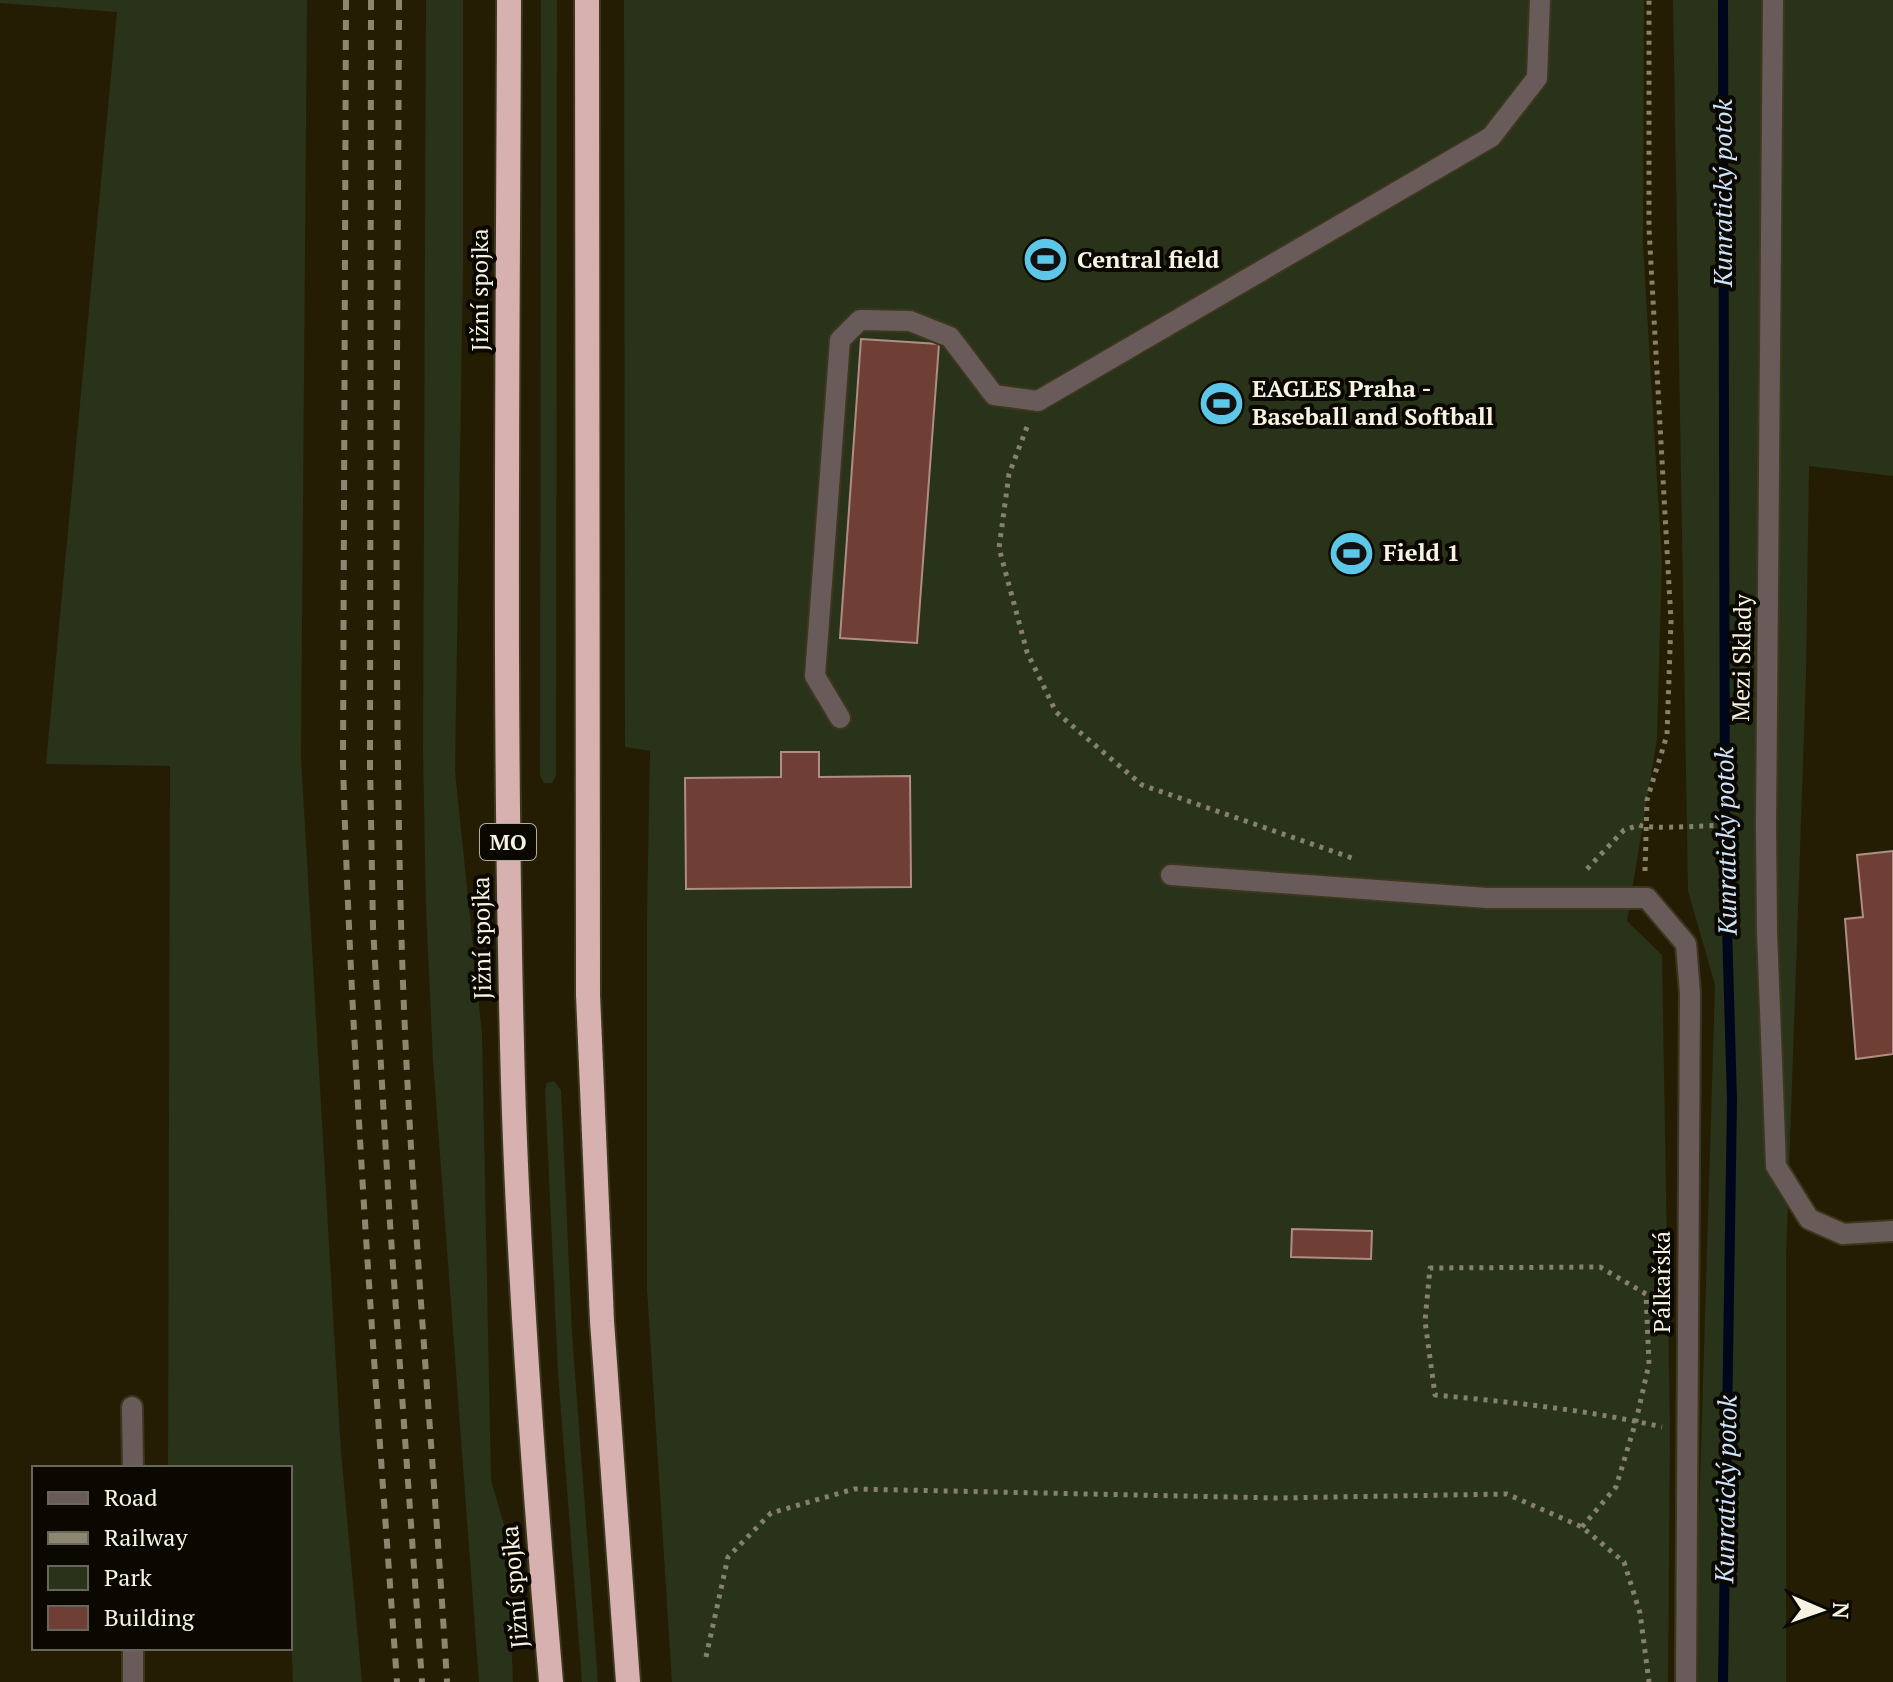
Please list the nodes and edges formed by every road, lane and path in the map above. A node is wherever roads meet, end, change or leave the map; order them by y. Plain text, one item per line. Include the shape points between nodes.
1 (509, 0) edge
2 (587, 0) edge
3 (1540, 0) edge
4 (1649, 0) edge
5 (1773, 0) edge
6 (1038, 401) junction
7 (840, 718) dead end
8 (1742, 824) dead end
9 (1646, 829) junction
10 (1363, 861) dead end
11 (1576, 872) dead end
12 (1171, 875) dead end
13 (1647, 898) junction
14 (1893, 1231) edge
15 (132, 1407) dead end
16 (1636, 1421) junction
17 (1687, 1432) junction
18 (133, 1466) edge
19 (1582, 1527) junction
20 (133, 1650) edge
21 (706, 1657) dead end
22 (133, 1682) edge
23 (551, 1682) edge
24 (628, 1682) edge
25 (1649, 1682) edge
26 (1686, 1682) edge

1 - 23 highway, Jižní spojka / MO via 513,1055 524,1307
2 - 24 highway via 588,995 602,1321
3 - 6 street via 1537,78 1491,137
4 - 9 path via 1649,229 1671,621 1667,735 1647,800
5 - 14 street, Mezi Sklady via 1766,825 1776,1166 1809,1219 1843,1234
6 - 7 street via 994,395 950,337 910,321 860,320 840,340 815,676
6 - 10 path via 1009,474 999,548 1027,652 1056,712 1142,785
8 - 9 path
9 - 11 path via 1639,825 1624,830 1590,869
9 - 13 path
12 - 13 street via 1487,898
13 - 17 street, Pálkařská via 1686,944 1690,993
15 - 18 street
16 - 16 path via 1649,1364 1646,1294 1600,1267 1430,1268 1425,1321 1435,1395
16 - 17 path
16 - 19 path via 1616,1487
17 - 26 street, Pálkařská
19 - 21 path via 1507,1494 1277,1498 854,1489 771,1513 728,1557
19 - 25 path via 1624,1562 1640,1613
20 - 22 street

